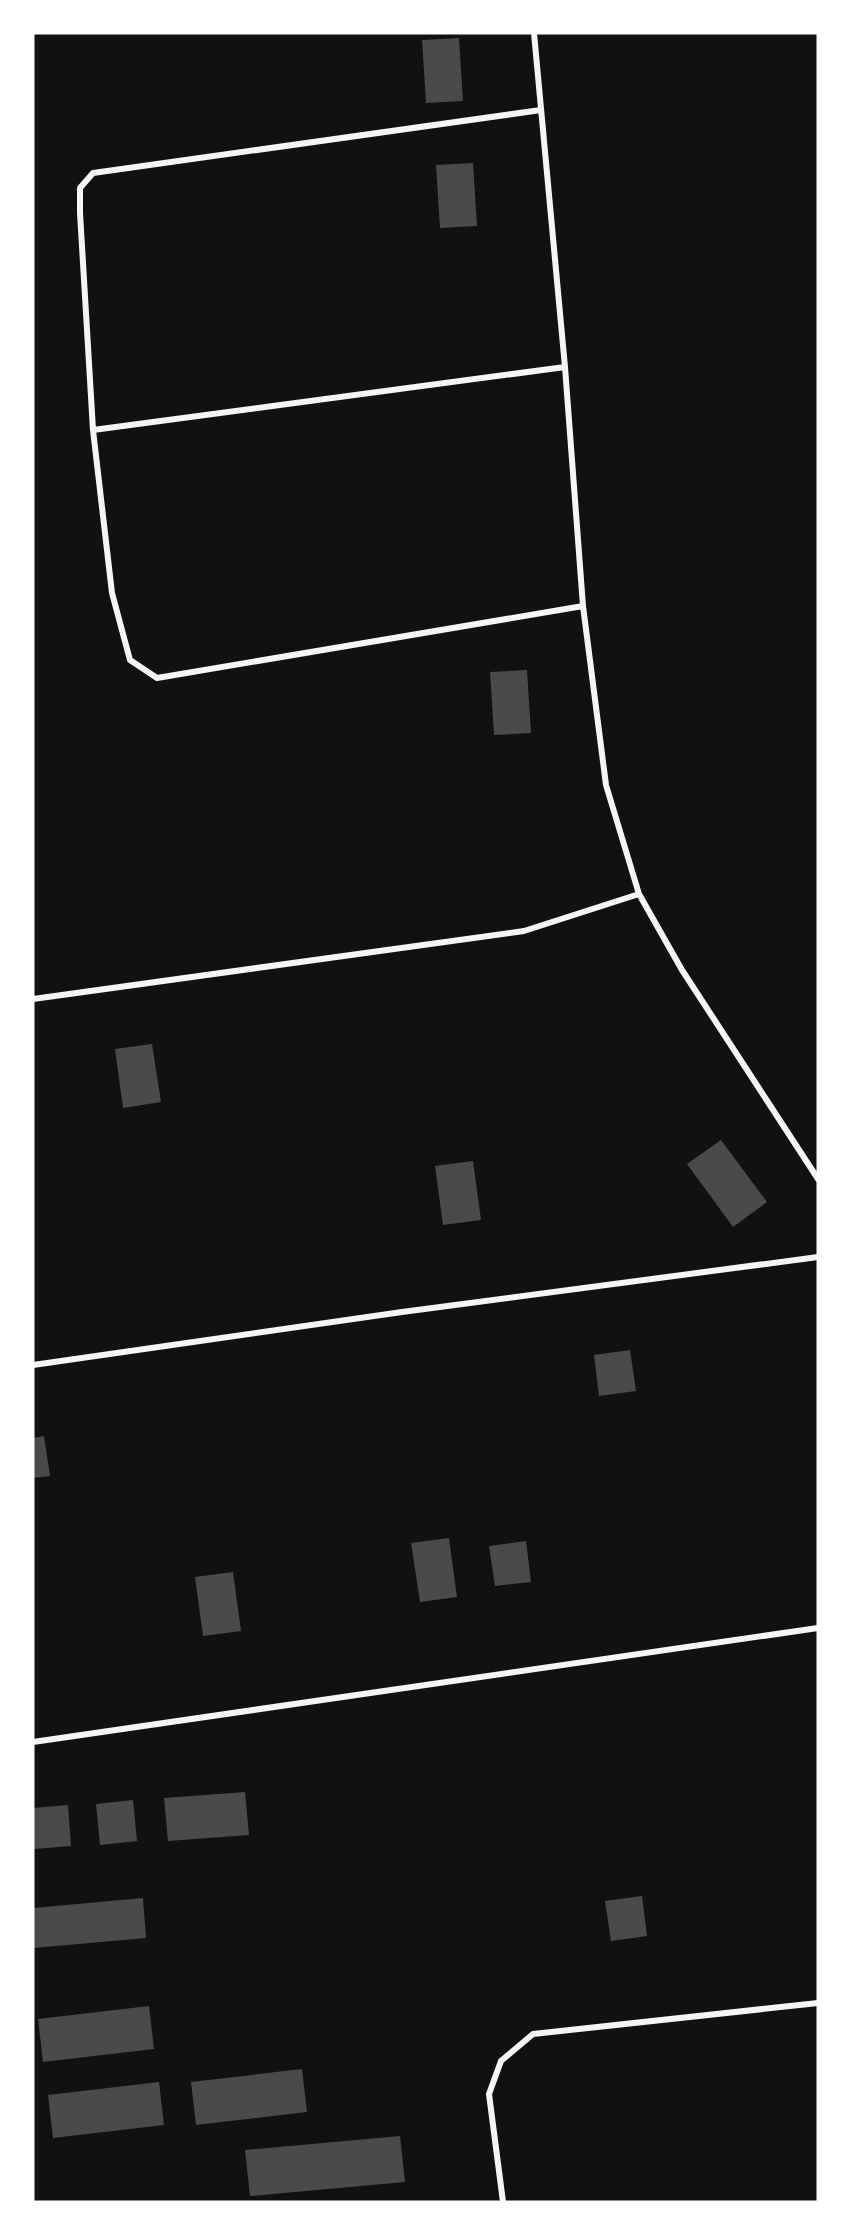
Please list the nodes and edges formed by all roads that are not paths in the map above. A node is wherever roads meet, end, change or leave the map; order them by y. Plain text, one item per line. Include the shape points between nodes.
1 (534, 33) edge
2 (541, 110) junction
3 (565, 367) junction
4 (93, 430) junction
5 (584, 606) junction
6 (639, 894) junction
7 (33, 999) edge
8 (818, 1179) edge
9 (818, 1257) edge
10 (33, 1365) edge
11 (818, 1628) edge
12 (33, 1742) edge
13 (818, 2003) edge
14 (503, 2202) edge

1 - 2 street
2 - 3 street
2 - 4 street via 93,173 80,188 80,213
3 - 4 street
3 - 5 street
4 - 5 street via 112,593 130,660 158,678
5 - 6 street via 606,785
6 - 7 street via 524,931
6 - 8 street via 682,970
9 - 10 street
11 - 12 street
13 - 14 street via 533,2034 501,2061 489,2094

